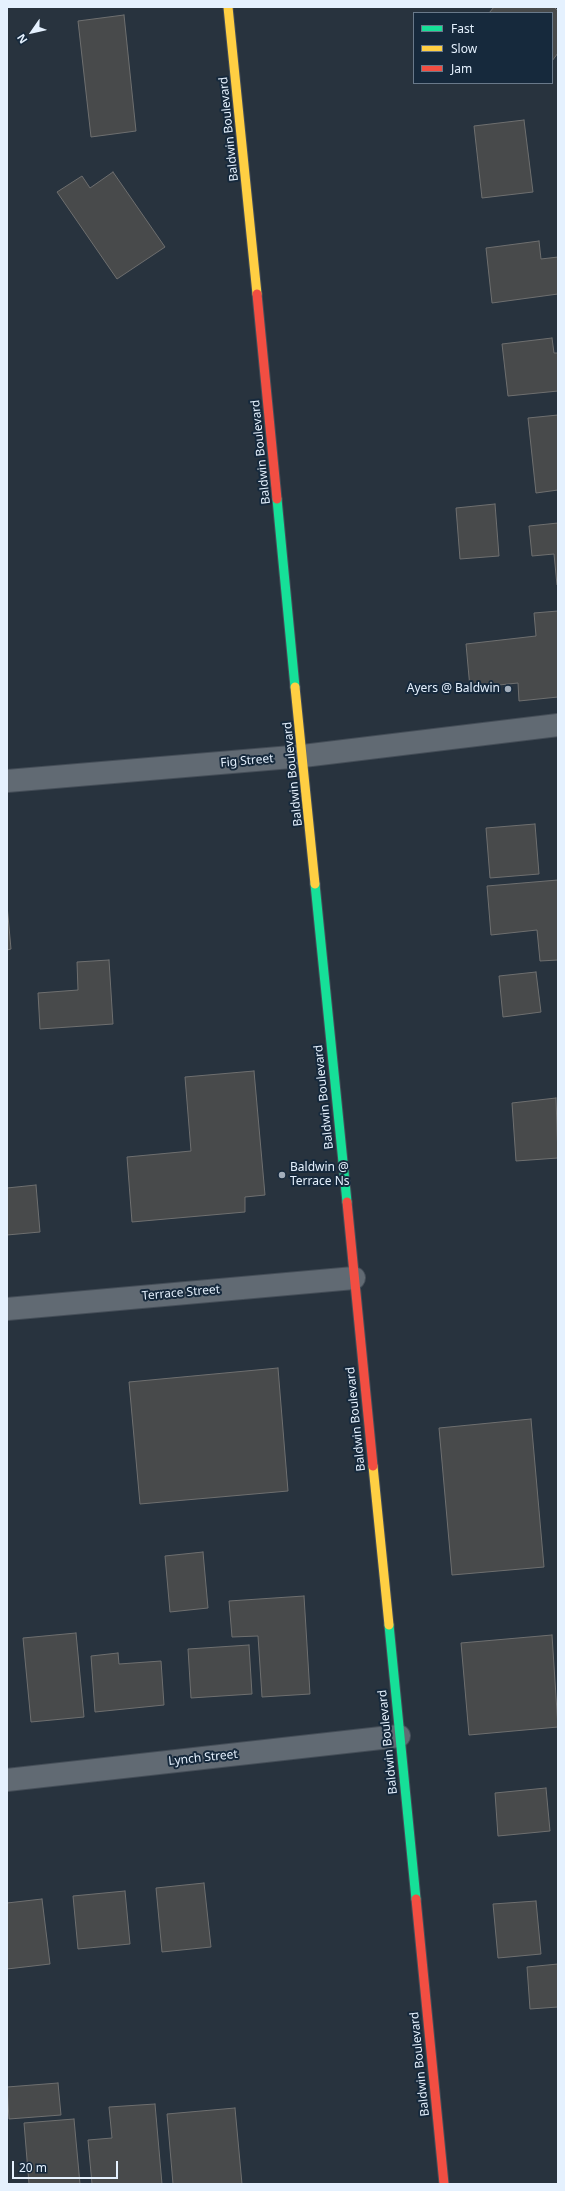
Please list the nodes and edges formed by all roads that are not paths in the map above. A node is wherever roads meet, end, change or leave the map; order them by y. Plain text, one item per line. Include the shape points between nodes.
1 (228, 7) edge
2 (558, 725) edge
3 (303, 756) junction
4 (7, 781) edge
5 (354, 1278) junction
6 (7, 1309) edge
7 (400, 1736) junction
8 (7, 1780) edge
9 (444, 2184) edge

1 - 3 main road, Baldwin Boulevard
2 - 3 street, Fig Street
3 - 4 street, Fig Street
3 - 5 main road, Baldwin Boulevard
5 - 6 street, Terrace Street
5 - 7 main road, Baldwin Boulevard
7 - 8 street, Lynch Street
7 - 9 main road, Baldwin Boulevard

